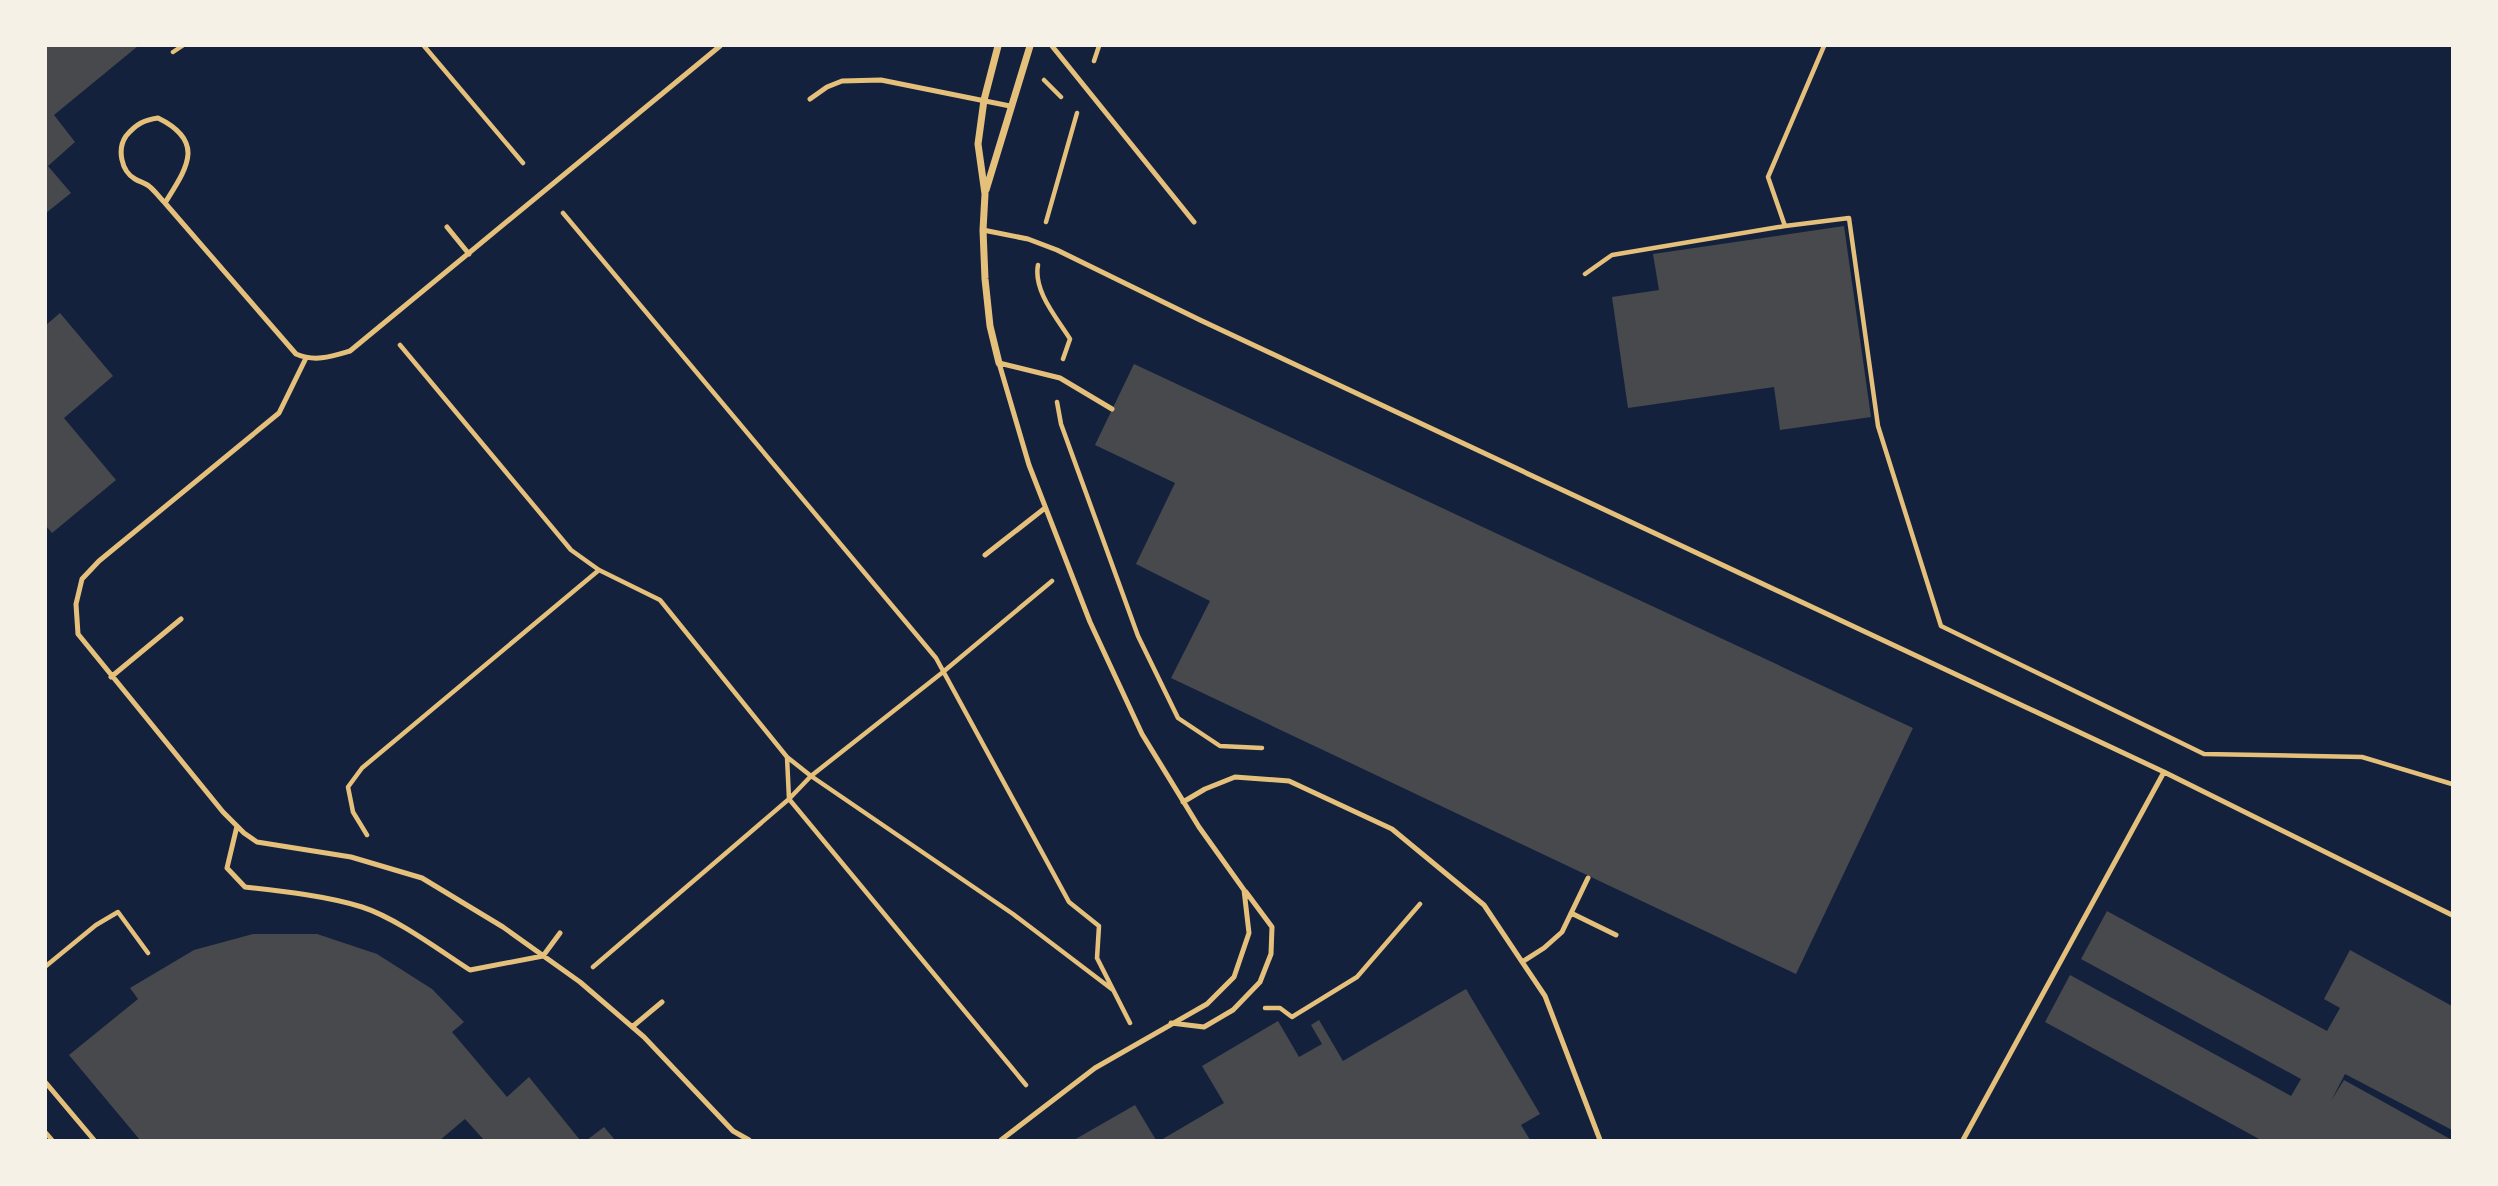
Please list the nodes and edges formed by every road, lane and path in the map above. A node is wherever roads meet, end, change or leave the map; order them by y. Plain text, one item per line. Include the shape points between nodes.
1 (182, 46) edge
2 (424, 46) edge
3 (720, 46) edge
4 (998, 46) edge
5 (1030, 46) edge
6 (1052, 46) edge
7 (1099, 46) edge
8 (1824, 46) edge
9 (173, 52) dead end
10 (1093, 63) dead end
11 (810, 99) dead end
12 (984, 100) junction
13 (1010, 106) junction
14 (1077, 112) dead end
15 (523, 163) dead end
16 (985, 194) junction
17 (164, 203) junction
18 (563, 213) dead end
19 (1047, 216) dead end
20 (1194, 222) dead end
21 (1785, 226) junction
22 (447, 227) dead end
23 (983, 230) junction
24 (469, 254) junction
25 (1037, 273) dead end
26 (1585, 274) dead end
27 (400, 345) dead end
28 (306, 358) junction
29 (1063, 362) dead end
30 (999, 363) junction
31 (1056, 399) dead end
32 (1112, 409) dead end
33 (1045, 508) junction
34 (985, 555) dead end
35 (599, 570) junction
36 (1052, 580) dead end
37 (181, 619) dead end
38 (943, 672) junction
39 (111, 677) junction
40 (1262, 748) dead end
41 (787, 757) junction
42 (2164, 772) junction
43 (811, 776) junction
44 (2452, 784) edge
45 (789, 799) junction
46 (1183, 802) junction
47 (237, 826) junction
48 (368, 835) dead end
49 (1588, 878) dead end
50 (1244, 890) junction
51 (1420, 904) dead end
52 (1571, 913) junction
53 (2452, 915) edge
54 (561, 933) dead end
55 (1616, 935) dead end
56 (148, 953) dead end
57 (543, 956) junction
58 (1522, 962) junction
59 (46, 965) edge
60 (590, 970) dead end
61 (1113, 991) junction
62 (662, 1002) dead end
63 (1265, 1008) dead end
64 (1171, 1023) junction
65 (632, 1027) junction
66 (1141, 1042) junction
67 (46, 1083) edge
68 (1026, 1084) dead end
69 (733, 1131) junction
70 (46, 1133) edge
71 (52, 1140) edge
72 (94, 1140) edge
73 (741, 1140) edge
74 (749, 1140) edge
75 (1000, 1140) edge
76 (1600, 1140) edge
77 (1963, 1140) edge

1 - 9 path
2 - 15 path
3 - 24 lane
4 - 12 street
5 - 13 street
6 - 20 lane
7 - 10 path
8 - 21 path via 1768,177
11 - 12 lane via 842,81 870,80
12 - 13 lane
12 - 16 street via 978,144
13 - 16 street
14 - 19 path
16 - 23 street
17 - 17 lane via 148,185 133,179 123,161 122,142 145,120 159,118 177,128 186,144 188,163
17 - 28 lane via 296,354
18 - 38 path via 936,658
21 - 26 path via 1612,255
21 - 44 path via 1849,218 1878,426 1941,626 2204,754 2362,757
22 - 24 lane
23 - 30 street via 990,326
23 - 42 lane via 1057,250
24 - 28 lane via 350,351 324,359
25 - 29 path via 1042,295 1069,339
27 - 35 path via 571,550
28 - 39 lane via 279,413 82,579 76,604 78,634
30 - 32 lane via 1060,378
30 - 33 lane
31 - 40 path via 1138,636 1178,718 1220,746
33 - 34 lane
33 - 46 lane via 1090,622 1142,734
35 - 41 path via 660,600
35 - 48 path via 362,768 348,787 353,813
36 - 38 path
37 - 39 lane
38 - 43 path
38 - 61 path via 1069,902 1099,926 1097,958
39 - 47 lane
41 - 43 path
41 - 45 path
42 - 53 lane
42 - 77 lane
43 - 45 path
43 - 61 path via 1013,914
45 - 60 path
45 - 68 path
46 - 50 lane
46 - 58 lane via 1235,777 1289,781 1392,829 1484,905
47 - 57 lane via 257,842 351,858 422,878
47 - 57 lane via 227,869 244,887 363,908 470,970
49 - 52 lane
50 - 64 lane via 1249,933 1234,977 1207,1004
50 - 64 lane via 1272,927 1271,954 1260,982 1233,1010 1204,1027
51 - 63 path via 1357,977 1292,1017 1280,1008
52 - 55 lane
52 - 58 lane via 1562,932
54 - 57 lane
56 - 59 path via 118,912
57 - 65 lane
58 - 76 lane via 1545,996
61 - 66 path
62 - 65 lane
64 - 66 lane
65 - 69 lane
66 - 75 lane via 1095,1068
67 - 72 lane
69 - 73 lane
69 - 74 lane
70 - 71 path

